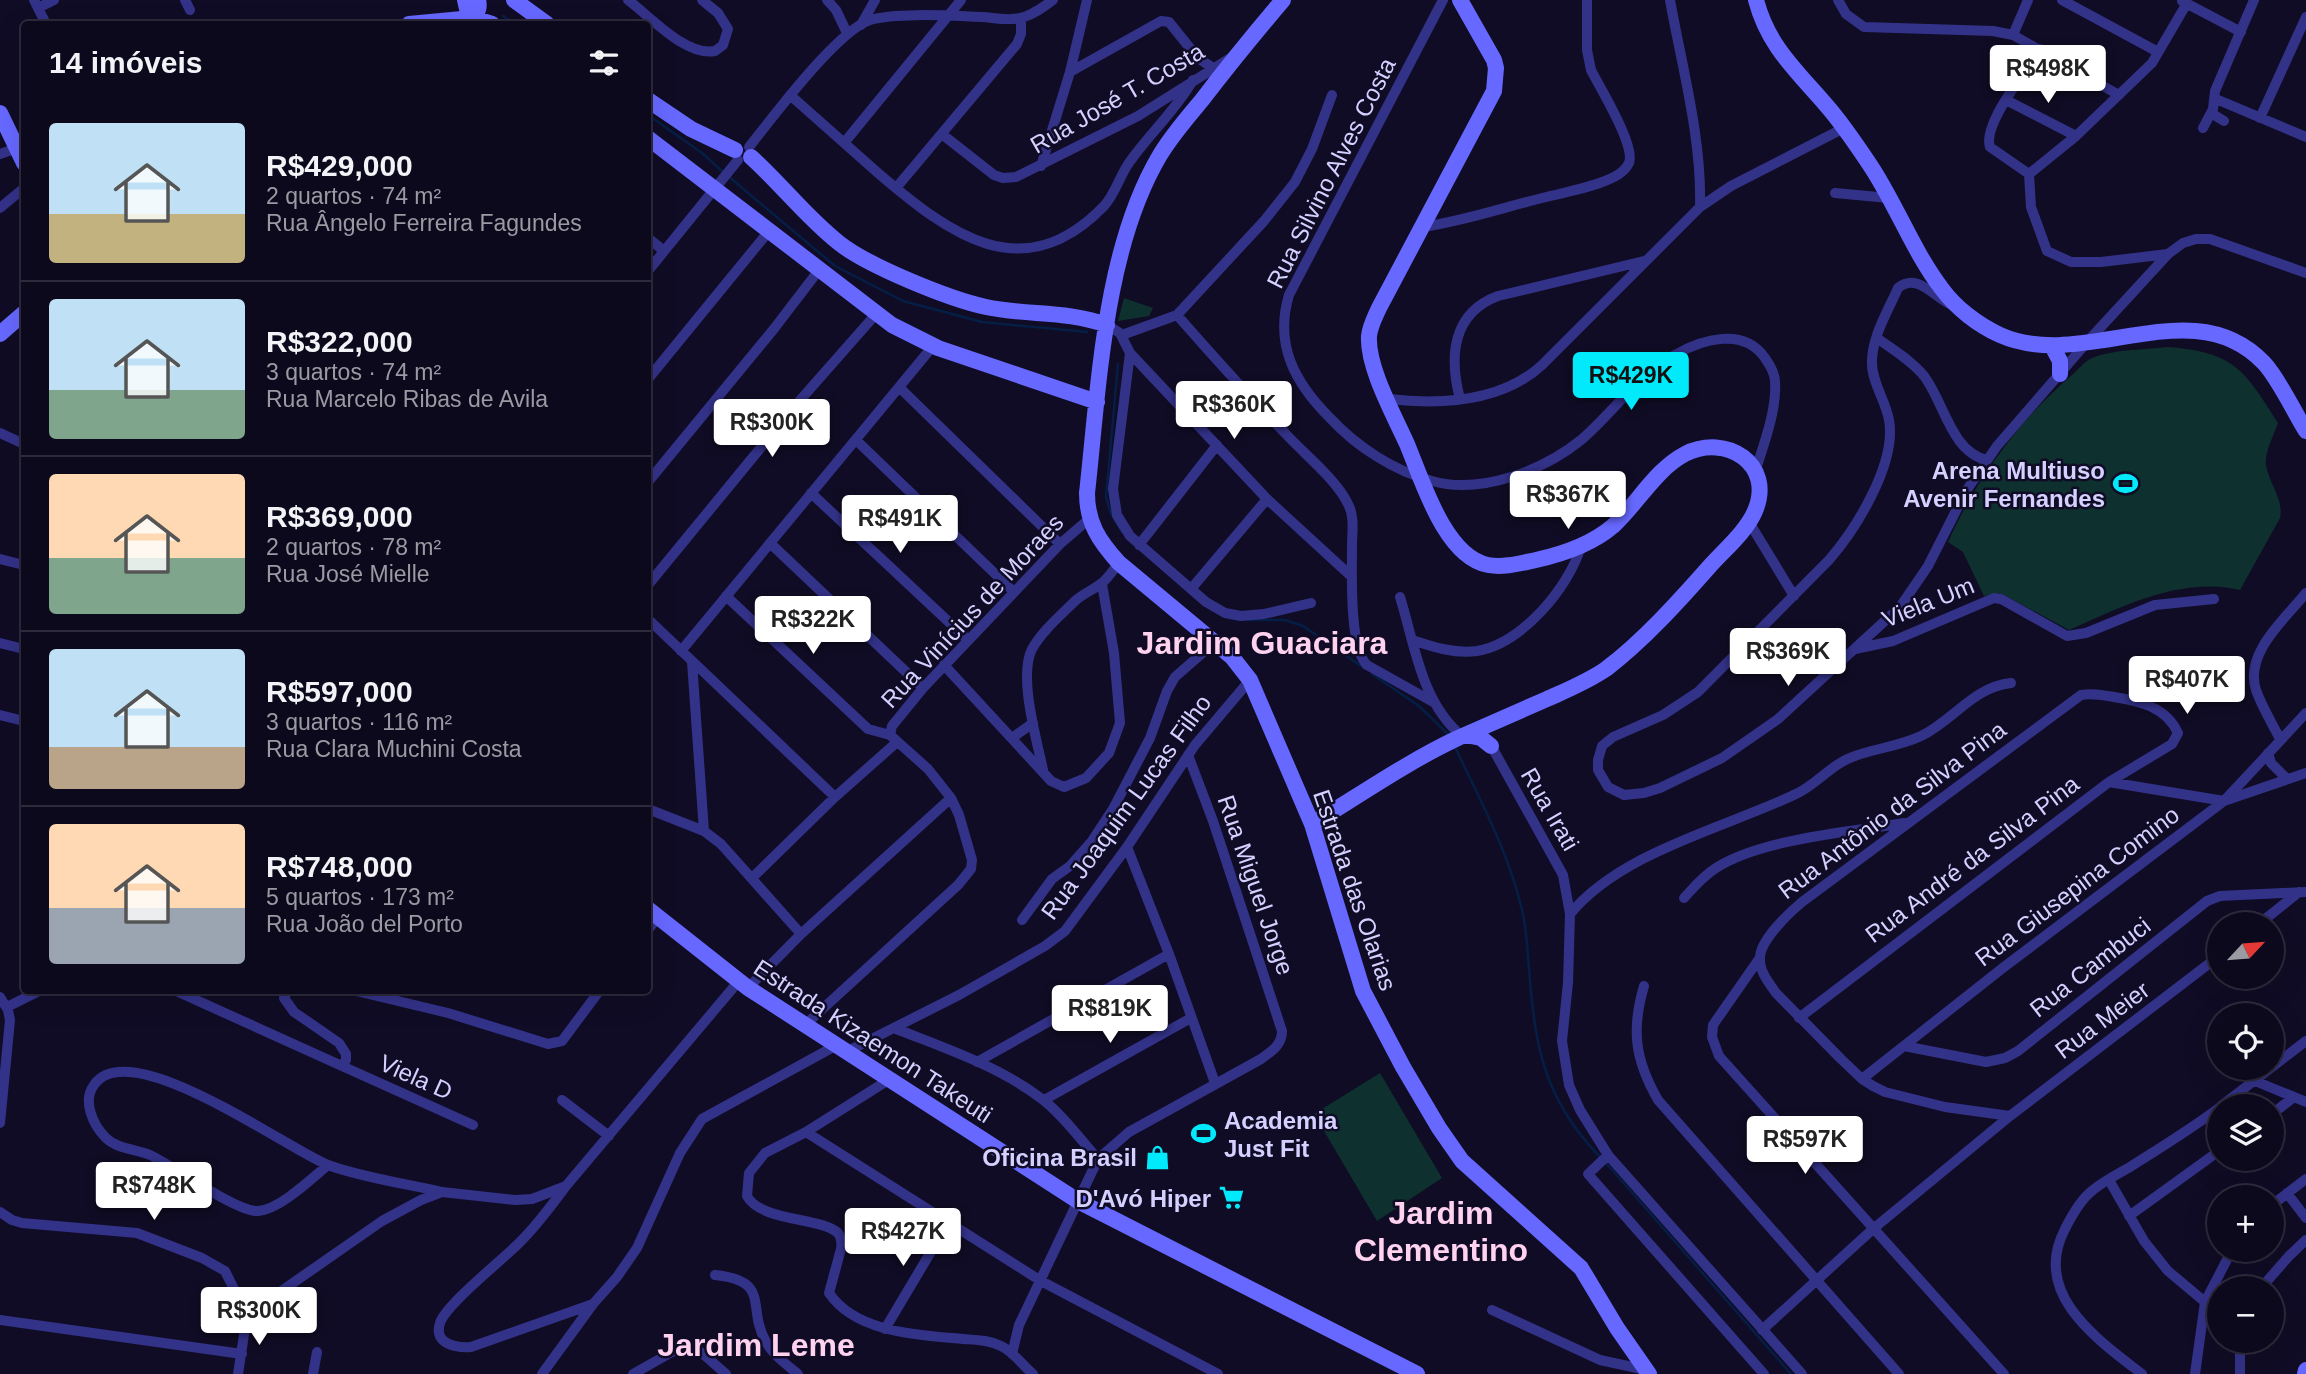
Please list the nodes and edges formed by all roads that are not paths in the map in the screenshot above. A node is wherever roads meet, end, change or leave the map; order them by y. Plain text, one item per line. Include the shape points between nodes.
1 (54, 0) edge
2 (465, 0) edge
3 (479, 0) edge
4 (514, 0) edge
5 (628, 0) edge
6 (702, 0) edge
7 (827, 0) edge
8 (875, 0) edge
9 (961, 0) edge
10 (1053, 0) edge
11 (1087, 0) edge
12 (1283, 0) edge
13 (1443, 0) edge
14 (1460, 0) edge
15 (1587, 0) edge
16 (1670, 0) edge
17 (1756, 0) edge
18 (1838, 0) edge
19 (2028, 0) edge
20 (2062, 0) edge
21 (2254, 0) edge
22 (2184, 2) edge
23 (36, 4) edge
24 (949, 15) junction
25 (1021, 18) junction
26 (2306, 18) edge
27 (44, 21) edge
28 (471, 21) edge
29 (472, 21) edge
30 (498, 21) edge
31 (543, 21) edge
32 (861, 24) junction
33 (2241, 32) junction
34 (847, 33) junction
35 (2013, 34) junction
36 (2040, 49) junction
37 (1241, 52) junction
38 (2158, 52) junction
39 (1213, 68) junction
40 (1070, 72) junction
41 (1194, 80) junction
42 (790, 95) junction
43 (1332, 95) dead end
44 (2119, 95) junction
45 (2216, 99) junction
46 (2006, 100) junction
47 (651, 102) edge
48 (0, 113) edge
49 (2211, 113) junction
50 (2260, 118) junction
51 (2224, 121) dead end
52 (1844, 128) junction
53 (2203, 128) dead end
54 (943, 135) junction
55 (2076, 136) junction
56 (2306, 138) edge
57 (651, 140) edge
58 (844, 143) junction
59 (16, 148) junction
60 (651, 150) edge
61 (0, 154) edge
62 (742, 156) junction
63 (21, 157) edge
64 (1041, 166) junction
65 (2029, 174) junction
66 (716, 188) junction
67 (896, 188) junction
68 (21, 190) edge
69 (1835, 193) dead end
70 (1889, 198) junction
71 (1700, 207) junction
72 (0, 208) edge
73 (1423, 227) junction
74 (767, 235) junction
75 (651, 240) edge
76 (664, 251) junction
77 (2168, 254) junction
78 (1644, 261) junction
79 (651, 267) edge
80 (817, 273) junction
81 (2306, 273) edge
82 (1958, 308) junction
83 (1177, 315) junction
84 (21, 316) edge
85 (874, 316) junction
86 (1107, 325) junction
87 (0, 334) edge
88 (1122, 335) junction
89 (1877, 338) junction
90 (2088, 341) junction
91 (2052, 346) junction
92 (931, 348) junction
93 (1130, 353) junction
94 (2060, 374) junction
95 (651, 375) edge
96 (900, 388) junction
97 (1388, 399) junction
98 (1460, 399) junction
99 (1096, 407) junction
100 (2306, 431) edge
101 (0, 433) edge
102 (856, 440) junction
103 (21, 443) edge
104 (1217, 445) junction
105 (1987, 460) junction
106 (1756, 469) junction
107 (1420, 476) junction
108 (651, 478) edge
109 (811, 493) junction
110 (1268, 499) junction
111 (1089, 519) junction
112 (1749, 522) junction
113 (770, 543) junction
114 (1060, 544) junction
115 (1139, 545) junction
116 (1581, 547) junction
117 (0, 559) edge
118 (1119, 563) junction
119 (21, 564) edge
120 (1352, 577) junction
121 (651, 580) edge
122 (1102, 583) junction
123 (1191, 589) junction
124 (1014, 592) junction
125 (2306, 593) edge
126 (726, 596) junction
127 (1794, 596) junction
128 (1400, 597) dead end
129 (2214, 599) dead end
130 (1311, 603) dead end
131 (651, 622) edge
132 (967, 639) junction
133 (1412, 640) junction
134 (1215, 642) junction
135 (0, 643) edge
136 (21, 648) edge
137 (1853, 650) junction
138 (681, 652) junction
139 (692, 662) junction
140 (944, 665) junction
141 (1250, 680) junction
142 (2011, 684) dead end
143 (923, 688) junction
144 (1433, 702) junction
145 (2306, 713) edge
146 (0, 715) edge
147 (21, 720) edge
148 (1032, 723) junction
149 (1488, 734) junction
150 (1462, 736) junction
151 (1012, 738) junction
152 (893, 739) junction
153 (2280, 739) junction
154 (2268, 753) junction
155 (1188, 755) junction
156 (1044, 773) junction
157 (2306, 773) edge
158 (2287, 779) junction
159 (2109, 782) junction
160 (835, 797) junction
161 (951, 798) junction
162 (2224, 801) junction
163 (651, 810) edge
164 (1906, 823) junction
165 (1312, 824) junction
166 (704, 831) junction
167 (1127, 847) junction
168 (752, 878) junction
169 (2304, 889) edge
170 (1684, 898) dead end
171 (2274, 912) edge
172 (653, 913) edge
173 (1570, 914) junction
174 (1022, 920) dead end
175 (801, 934) junction
176 (1169, 954) junction
177 (1759, 959) junction
178 (2207, 965) edge
179 (743, 985) junction
180 (1644, 986) dead end
181 (33, 994) edge
182 (183, 994) edge
183 (286, 994) edge
184 (369, 994) edge
185 (597, 994) edge
186 (0, 996) edge
187 (7, 1007) junction
188 (1191, 1018) junction
189 (1799, 1018) junction
190 (806, 1024) junction
191 (894, 1028) junction
192 (2306, 1041) edge
193 (1904, 1046) junction
194 (842, 1049) junction
195 (977, 1062) junction
196 (342, 1066) junction
197 (890, 1079) junction
198 (1862, 1079) junction
199 (2255, 1081) junction
200 (1214, 1083) junction
201 (2238, 1094) edge
202 (2294, 1097) junction
203 (562, 1100) dead end
204 (1044, 1100) junction
205 (2306, 1102) edge
206 (2284, 1105) edge
207 (1, 1109) edge
208 (2010, 1116) junction
209 (2207, 1116) edge
210 (0, 1123) edge
211 (473, 1125) dead end
212 (806, 1132) junction
213 (609, 1136) junction
214 (1606, 1156) junction
215 (1098, 1159) junction
216 (2207, 1160) edge
217 (328, 1165) junction
218 (2306, 1179) edge
219 (2109, 1180) junction
220 (566, 1186) junction
221 (442, 1192) junction
222 (2287, 1193) junction
223 (2284, 1195) edge
224 (1078, 1201) junction
225 (0, 1212) edge
226 (2129, 1216) junction
227 (2306, 1218) edge
228 (948, 1223) junction
229 (1873, 1229) junction
230 (2306, 1240) edge
231 (2226, 1262) edge
232 (715, 1275) dead end
233 (2271, 1276) edge
234 (1815, 1280) junction
235 (1041, 1281) junction
236 (2205, 1302) junction
237 (593, 1304) junction
238 (1492, 1310) dead end
239 (247, 1315) junction
240 (0, 1320) edge
241 (885, 1329) junction
242 (1762, 1330) junction
243 (317, 1352) dead end
244 (1013, 1353) junction
245 (2240, 1353) edge
246 (242, 1354) junction
247 (1647, 1372) edge
248 (1412, 1373) edge
249 (239, 1374) edge
250 (313, 1374) edge
251 (542, 1374) edge
252 (633, 1374) edge
253 (726, 1374) edge
254 (798, 1374) edge
255 (1033, 1374) edge
256 (1218, 1374) edge
257 (1764, 1374) edge
258 (1802, 1374) edge
259 (1899, 1374) edge
260 (2004, 1374) edge
261 (2142, 1374) edge
262 (2195, 1374) edge
263 (2240, 1374) edge

1 - 23 street
2 - 28 main road
3 - 29 main road
3 - 30 main road
4 - 31 main road
5 - 6 street via 682,43 695,50 715,51 723,45 728,29
7 - 34 street
8 - 32 street
9 - 24 street
10 - 25 street
11 - 40 street
12 - 37 main road, Estrada das Olarias
13 - 107 street, Rua Silvino Alves Costa via 1289,295 1283,320 1285,350 1317,405 1363,447
14 - 73 main road via 1494,60 1494,91
15 - 73 street via 1588,59 1626,139 1630,162 1624,171 1576,189
16 - 71 street via 1698,154
17 - 52 main road via 1777,50
18 - 35 street via 1846,14 1864,27
19 - 35 street
20 - 38 street
21 - 33 street
22 - 33 street
22 - 38 street
23 - 27 street
24 - 25 street
24 - 32 street via 883,18
24 - 58 street
25 - 54 street via 1017,44
26 - 50 street
32 - 34 street
33 - 45 street
34 - 42 street
35 - 36 street
36 - 44 street
36 - 46 street
37 - 39 street, Rua José T. Costa
37 - 86 main road, Estrada das Olarias via 1170,140 1153,169 1120,260
38 - 44 street
39 - 40 street via 1198,58 1169,22 1161,21
39 - 41 street, Rua José T. Costa
40 - 64 street
41 - 64 street, Rua José T. Costa via 1138,116
41 - 67 street via 1132,158 1106,204 1058,241 1011,249 969,239
42 - 58 street
42 - 62 street
43 - 83 street via 1295,182
44 - 55 street
45 - 49 street
45 - 50 street
46 - 55 street
46 - 65 street via 1987,140
47 - 62 main road via 691,130
48 - 59 main road
49 - 51 street
49 - 53 street
50 - 56 street
52 - 70 main road
52 - 71 street via 1731,186
54 - 64 street, Rua José T. Costa via 1003,178
54 - 67 street
55 - 65 street
57 - 66 main road
58 - 67 street
59 - 61 street
59 - 63 main road
60 - 66 main road
62 - 66 street
62 - 86 main road via 838,242 870,262 982,306 1013,313 1083,316
65 - 77 street via 2031,207 2047,251 2082,263
66 - 74 main road
66 - 76 street
68 - 72 street
69 - 70 street
70 - 82 main road via 1941,289
71 - 78 street
73 - 97 main road via 1372,324 1369,349
74 - 80 main road
74 - 95 street
75 - 76 street
76 - 79 street
77 - 81 street via 2183,243 2210,239
77 - 90 street
78 - 98 street via 1532,375 1504,389
78 - 98 street via 1498,296 1478,305 1465,321 1455,349
80 - 85 main road
80 - 108 street
82 - 89 street via 1914,281 1906,282 1898,288
82 - 91 main road via 2000,335
83 - 88 street
83 - 120 street via 1348,504 1353,516
84 - 87 main road
85 - 92 main road via 892,333
85 - 121 street
86 - 88 street
86 - 99 main road, Estrada das Olarias
88 - 93 street
89 - 105 street via 1922,374 1959,439 1976,457
89 - 127 street via 1871,366 1890,424 1885,463 1847,539
90 - 91 main road
90 - 94 street
90 - 100 main road via 2171,330 2220,335 2245,346 2266,365
91 - 94 main road via 2060,361
92 - 96 street
92 - 99 main road
93 - 104 street
93 - 115 street via 1113,489 1117,515
94 - 105 street
96 - 102 street
96 - 114 street
97 - 98 street via 1433,403
97 - 107 main road
99 - 111 main road, Estrada das Olarias via 1087,493
101 - 103 street
102 - 109 street
102 - 124 street
104 - 110 street
104 - 115 street
105 - 137 street via 1914,589
106 - 107 street, Rua Silvino Alves Costa via 1768,433 1775,381 1759,348 1726,338 1707,341 1665,360 1581,439 1536,467 1469,484 1447,484
106 - 112 main road via 1759,500
106 - 116 main road via 1726,448 1685,454 1614,525
107 - 116 main road via 1454,544 1478,562 1516,564
109 - 113 street
109 - 132 street
110 - 120 street
110 - 123 street
111 - 114 street, Rua Vinícius de Moraes
111 - 118 main road, Estrada das Olarias
112 - 127 street
112 - 149 main road via 1672,607 1606,669
113 - 126 street
113 - 143 street
114 - 124 street, Rua Vinícius de Moraes
115 - 123 street
116 - 133 street via 1571,574 1556,593 1504,642 1459,651
117 - 119 street
118 - 122 street
118 - 134 main road, Estrada das Olarias
120 - 144 street via 1360,657
122 - 148 street via 1075,601 1031,651 1027,675
122 - 156 street via 1120,706 1116,740 1097,768 1074,785 1058,785
123 - 130 street via 1216,608 1241,616
124 - 132 street, Rua Vinícius de Moraes
125 - 153 street via 2256,658 2256,690
126 - 138 street
126 - 152 street via 868,729
127 - 137 street via 1698,692 1602,747 1598,770 1608,787 1624,795 1644,793 1722,758 1778,719
128 - 133 street
129 - 137 street, Viela Um via 2147,607 2086,633 2067,636 1994,598 1893,641
131 - 138 street
132 - 140 street, Rua Vinícius de Moraes
133 - 144 street
134 - 141 main road, Estrada das Olarias
134 - 174 street via 1175,677 1113,809 1092,841 1052,878
135 - 136 street
138 - 139 street
139 - 160 street
139 - 166 street
140 - 143 street, Rua Vinícius de Moraes
140 - 151 street
141 - 155 street, Rua Joaquim Lucas Filho
141 - 165 main road, Estrada das Olarias
142 - 173 street via 1996,685 1976,695 1922,736 1854,756 1799,793 1664,849 1593,889
143 - 152 street, Rua Vinícius de Moraes via 892,726
144 - 150 street
145 - 153 street, Rua Giusepina Comino
146 - 147 street
148 - 151 street
148 - 156 street
149 - 150 main road
149 - 173 street, Rua Irati via 1563,875
150 - 165 main road
151 - 156 street
152 - 160 street, Rua Vinícius de Moraes
152 - 161 street via 928,769
153 - 154 street, Rua Giusepina Comino
154 - 158 street
154 - 162 street, Rua Giusepina Comino
155 - 167 street, Rua Joaquim Lucas Filho
155 - 200 street, Rua Miguel Jorge via 1282,1031 1280,1042 1261,1059
157 - 158 street, Rua André da Silva Pina
158 - 162 street, Rua André da Silva Pina
159 - 162 street, Rua André da Silva Pina
159 - 164 street, Rua Antônio da Silva Pina via 2165,750 2178,733 2167,717 2144,701 2081,695
159 - 189 street, Rua André da Silva Pina
160 - 168 street, Rua Vinícius de Moraes
161 - 175 street
161 - 190 street via 971,869
162 - 193 street, Rua Giusepina Comino
163 - 166 street
164 - 170 street via 1747,854 1713,870
164 - 177 street, Rua Antônio da Silva Pina via 1783,918
165 - 247 main road, Estrada das Olarias via 1363,991 1433,1118 1465,1165 1581,1268
166 - 168 street
167 - 176 street
167 - 191 street, Rua Joaquim Lucas Filho via 1056,938
168 - 175 street
169 - 171 street
169 - 193 street, Rua Cambuci via 2207,901 2005,1058 1986,1062
172 - 179 main road, Estrada Kizaemon Takeuti
173 - 214 street, Rua Irati via 1563,1061 1580,1110
175 - 179 street
176 - 188 street
176 - 195 street
177 - 189 street via 1765,978
177 - 229 street, Rua Antônio da Silva Pina via 1713,1025 1714,1047
178 - 208 street, Rua Meier
179 - 190 main road, Estrada Kizaemon Takeuti
179 - 213 street
180 - 234 street via 1636,1030 1645,1078 1658,1100
181 - 187 street
182 - 196 street, Viela D
183 - 196 street via 294,1012 344,1049
184 - 185 street via 548,1044 562,1041
186 - 187 street
187 - 207 street via 10,1020
188 - 200 street
188 - 204 street
189 - 198 street
190 - 194 main road, Estrada Kizaemon Takeuti
191 - 194 street, Rua Joaquim Lucas Filho
191 - 195 street
192 - 199 street
193 - 198 street, Rua Giusepina Comino
194 - 197 main road, Estrada Kizaemon Takeuti
194 - 237 street, Rua Joaquim Lucas Filho via 702,1119 680,1153 637,1248
195 - 204 street
196 - 211 street, Viela D
197 - 212 street
197 - 224 main road, Estrada Kizaemon Takeuti
198 - 208 street via 1885,1092
199 - 201 street
199 - 202 street
200 - 215 street via 1129,1132
202 - 205 street
202 - 206 street
203 - 213 street
204 - 215 street
207 - 210 street
208 - 229 street, Rua Meier
209 - 219 street
212 - 228 street
212 - 241 street via 765,1153 749,1173 747,1196 769,1212 835,1231 842,1242 829,1293 850,1312
213 - 220 street
214 - 242 street, Rua Irati
214 - 257 street via 1590,1171
215 - 224 street
216 - 226 street
217 - 217 street via 289,1197 253,1211 148,1154 107,1140 91,1114 90,1090 104,1076 154,1076 198,1093
217 - 221 street
218 - 222 street
219 - 226 street
219 - 261 street via 2092,1191 2061,1236 2056,1260 2059,1284 2080,1322
220 - 221 street via 532,1199 515,1200
220 - 237 street via 521,1241 452,1306 440,1324 440,1334 452,1347 471,1347
221 - 239 street via 382,1222
222 - 223 street
222 - 227 street
224 - 235 street
224 - 248 main road, Estrada Kizaemon Takeuti
225 - 239 street via 22,1223 136,1233 202,1258 230,1277
226 - 236 street via 2168,1271
228 - 235 street
228 - 241 street
229 - 234 street, Rua Meier
229 - 260 street, Rua Antônio da Silva Pina
230 - 233 street
231 - 236 street
232 - 254 street via 749,1286 765,1341
234 - 242 street, Rua Meier
234 - 259 street
235 - 244 street via 1019,1325
235 - 256 street
236 - 262 street
237 - 251 street, Rua Joaquim Lucas Filho
238 - 247 street via 1600,1360
239 - 246 street
240 - 246 street
241 - 244 street via 989,1342
242 - 258 street, Rua Irati
243 - 250 street
244 - 255 street
245 - 263 street
246 - 249 street
252 - 253 street via 687,1346

